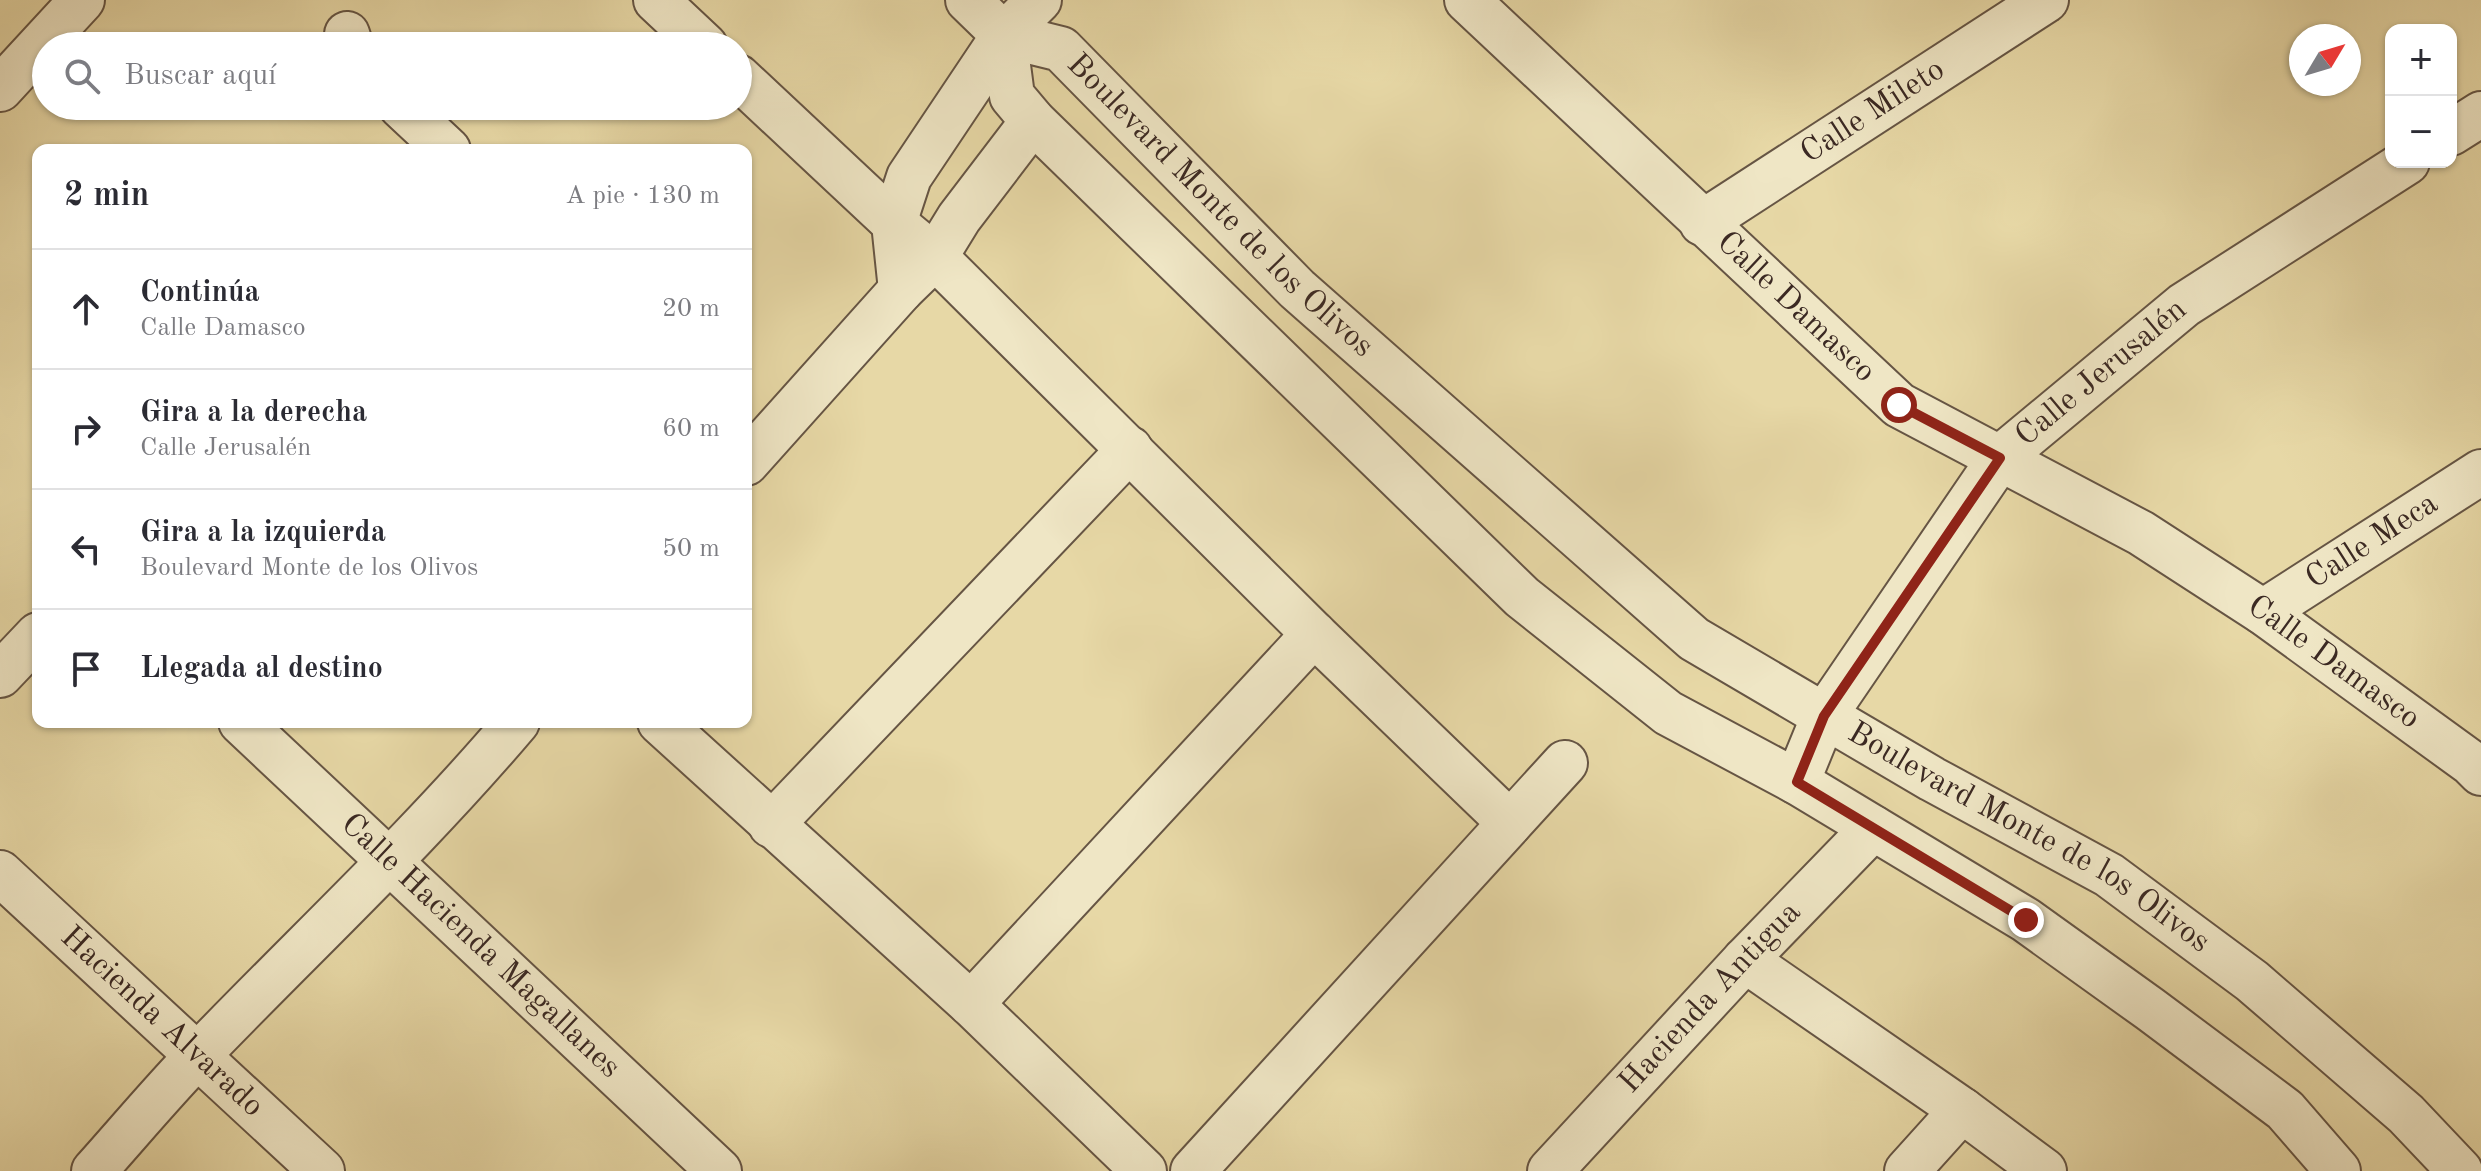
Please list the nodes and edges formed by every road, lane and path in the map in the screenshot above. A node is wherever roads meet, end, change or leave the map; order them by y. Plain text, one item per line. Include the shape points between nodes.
1 (82, 0) edge
2 (656, 0) edge
3 (968, 0) edge
4 (1039, 0) edge
5 (1467, 0) edge
6 (2046, 0) edge
7 (53, 32) edge
8 (690, 32) edge
9 (1004, 35) junction
10 (32, 54) edge
11 (0, 89) edge
12 (752, 90) edge
13 (2481, 114) edge
14 (416, 120) edge
15 (1033, 121) junction
16 (2457, 129) edge
17 (442, 144) edge
18 (2398, 168) edge
19 (894, 223) junction
20 (1702, 223) junction
21 (935, 257) junction
22 (901, 290) junction
23 (752, 445) edge
24 (1130, 449) junction
25 (2000, 458) junction
26 (2481, 472) edge
27 (2263, 612) junction
28 (1314, 634) junction
29 (32, 641) edge
30 (0, 675) edge
31 (1824, 716) junction
32 (247, 728) edge
33 (512, 728) edge
34 (666, 728) edge
35 (1565, 763) dead end
36 (2481, 773) edge
37 (1797, 782) junction
38 (1510, 823) junction
39 (771, 825) junction
40 (1873, 828) junction
41 (389, 862) junction
42 (0, 873) edge
43 (1745, 960) junction
44 (971, 1004) junction
45 (197, 1056) junction
46 (1962, 1110) junction
47 (94, 1171) edge
48 (322, 1171) edge
49 (719, 1171) edge
50 (1144, 1171) edge
51 (1193, 1171) edge
52 (1550, 1171) edge
53 (1907, 1171) edge
54 (2044, 1171) edge
55 (2338, 1171) edge
56 (2460, 1171) edge

1 - 7 street
2 - 8 street
3 - 9 street
4 - 9 street
5 - 20 street, Calle Damasco
6 - 20 street, Calle Mileto
9 - 15 street, Boulevard Monte de los Olivos via 1012,96
9 - 19 street via 909,177
9 - 31 street, Boulevard Monte de los Olivos via 1061,49 1297,289 1634,587 1694,639
10 - 11 street
12 - 19 street
13 - 16 street
14 - 17 street
15 - 21 street
15 - 37 street, Boulevard Monte de los Olivos via 1522,597 1668,713
18 - 25 street, Calle Jerusalén via 2184,305
19 - 21 street
19 - 22 street
20 - 25 street, Calle Damasco via 1899,405
21 - 22 street
21 - 24 street
22 - 23 street
24 - 28 street
24 - 39 street
25 - 27 street, Calle Damasco via 2141,533
25 - 31 street, Calle Jerusalén
26 - 27 street, Calle Meca
27 - 36 street, Calle Damasco
28 - 38 street
28 - 44 street
29 - 30 street
31 - 37 street, Calle Jerusalén
31 - 56 street, Boulevard Monte de los Olivos via 2109,875 2252,981 2406,1114
32 - 41 street, Calle Hacienda Magallanes
33 - 41 street
34 - 39 street
35 - 38 street
37 - 40 street, Boulevard Monte de los Olivos
38 - 51 street
39 - 44 street
40 - 43 street, Hacienda Antigua
40 - 55 street, Boulevard Monte de los Olivos via 2026,920 2150,1009 2285,1110
41 - 45 street
41 - 49 street, Calle Hacienda Magallanes
42 - 45 street, Hacienda Alvarado
43 - 46 street
43 - 52 street, Hacienda Antigua
44 - 50 street
45 - 47 street
45 - 48 street, Hacienda Alvarado
46 - 53 street
46 - 54 street

